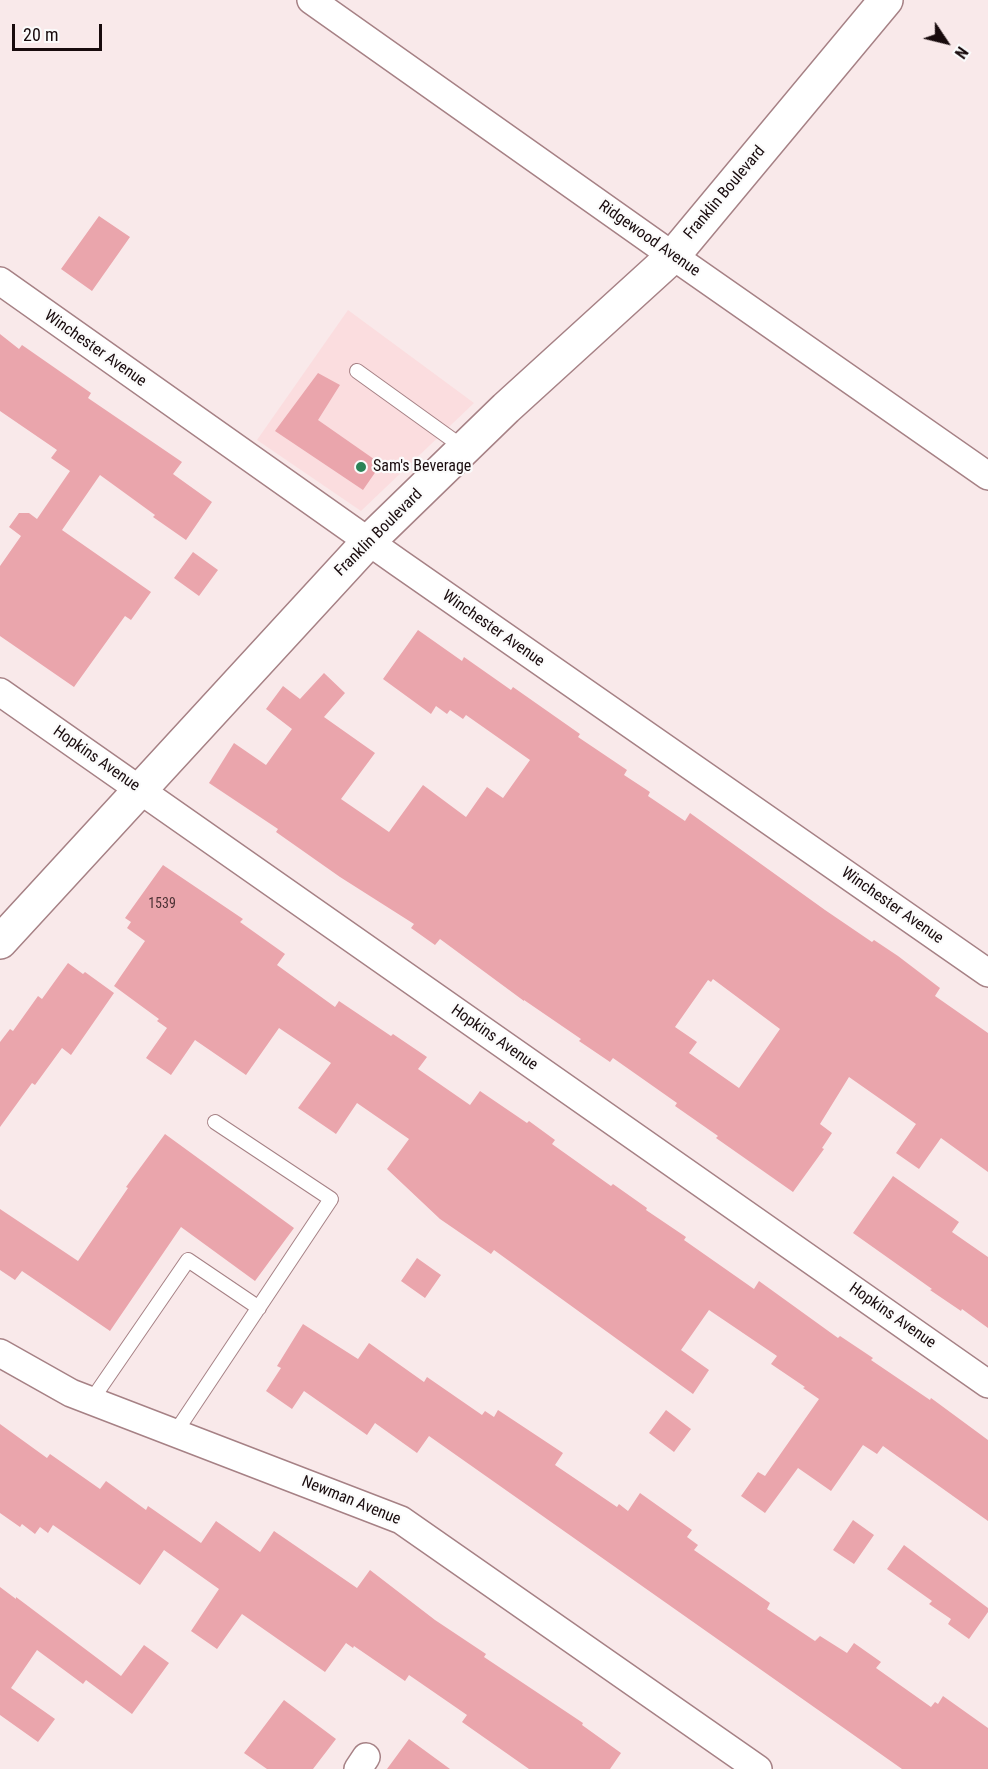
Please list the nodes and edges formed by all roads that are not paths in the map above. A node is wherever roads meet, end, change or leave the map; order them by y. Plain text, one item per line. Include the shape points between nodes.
1 (311, 0) edge
2 (886, 0) edge
3 (673, 256) junction
4 (0, 281) edge
5 (357, 371) dead end
6 (464, 448) junction
7 (988, 476) edge
8 (368, 542) junction
9 (0, 692) edge
10 (139, 789) junction
11 (0, 942) edge
12 (988, 973) edge
13 (215, 1122) dead end
14 (259, 1308) junction
15 (0, 1353) edge
16 (988, 1384) edge
17 (91, 1401) junction
18 (175, 1433) junction
19 (758, 1769) edge

1 - 3 street, Ridgewood Avenue
2 - 3 street, Franklin Boulevard
3 - 6 street, Franklin Boulevard
3 - 7 street, Ridgewood Avenue
4 - 8 street, Winchester Avenue
5 - 6 lane
6 - 8 street, Franklin Boulevard
8 - 10 street, Franklin Boulevard
8 - 12 street, Winchester Avenue
9 - 10 street, Hopkins Avenue
10 - 11 street, Franklin Boulevard
10 - 16 street, Hopkins Avenue
13 - 14 lane via 331,1199
14 - 17 lane via 188,1260
14 - 18 lane
15 - 17 street, Newman Avenue
17 - 18 street, Newman Avenue
18 - 19 street, Newman Avenue via 401,1520

